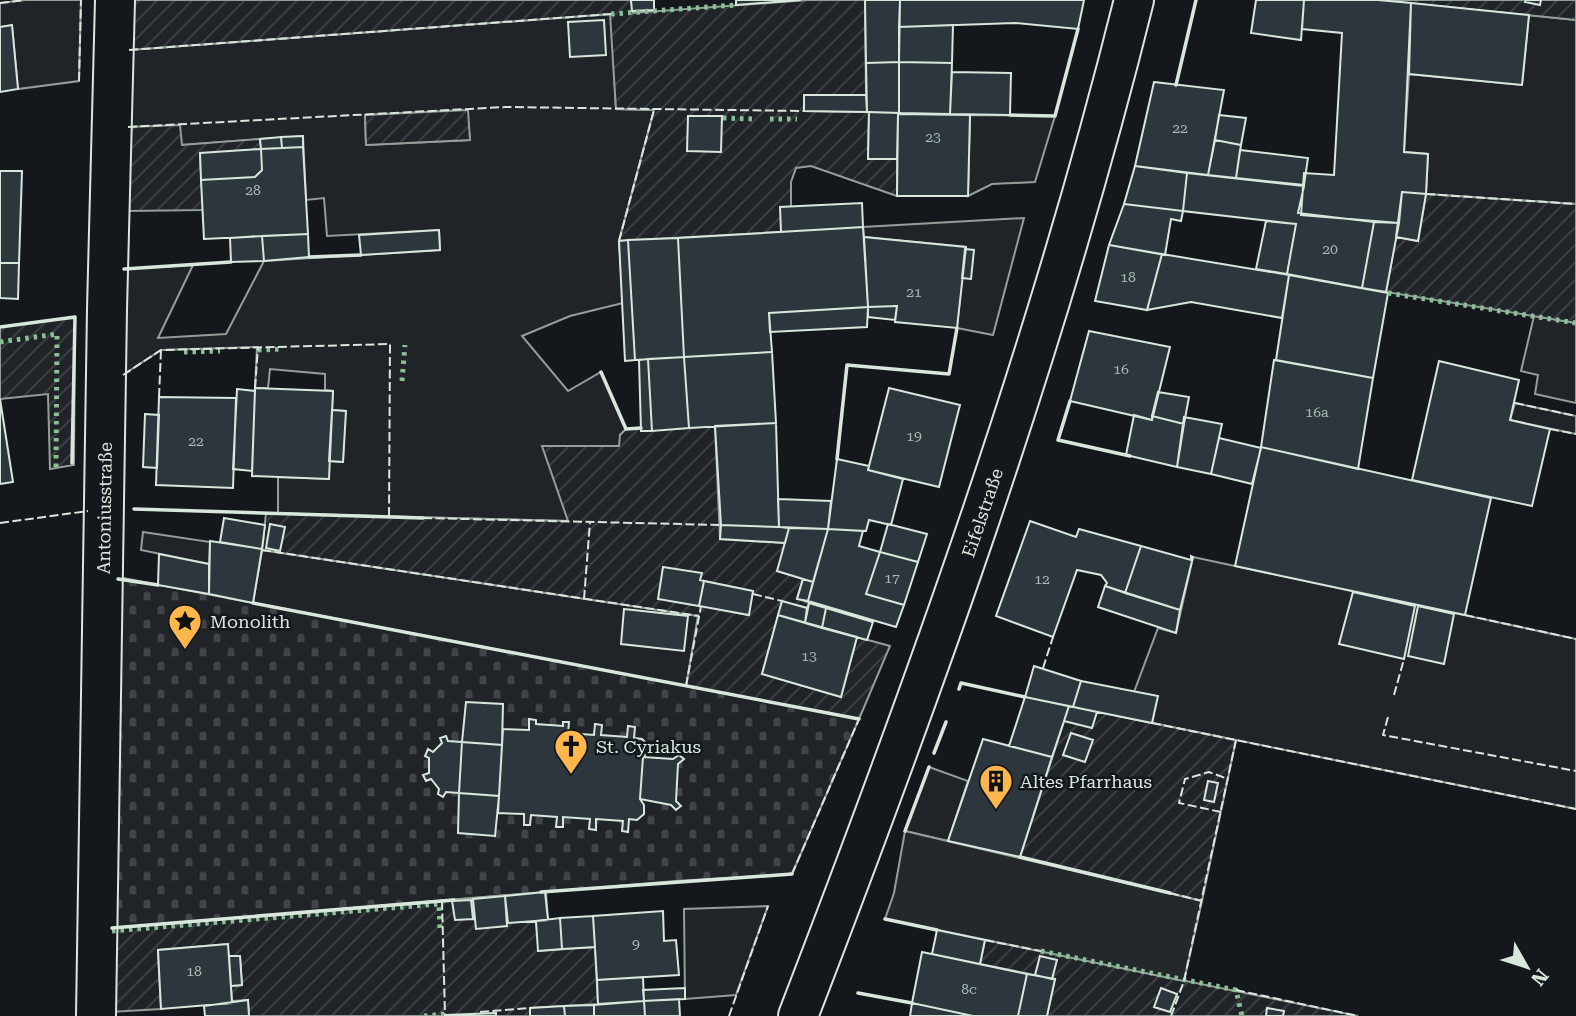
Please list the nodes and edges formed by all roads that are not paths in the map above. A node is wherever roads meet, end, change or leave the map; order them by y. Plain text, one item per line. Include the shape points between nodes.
1 (115, 0) edge
2 (1134, 0) edge
3 (96, 1016) edge
4 (798, 1016) edge

1 - 3 main road, Antoniusstraße
2 - 4 main road, Eifelstraße via 1082,191 991,485

